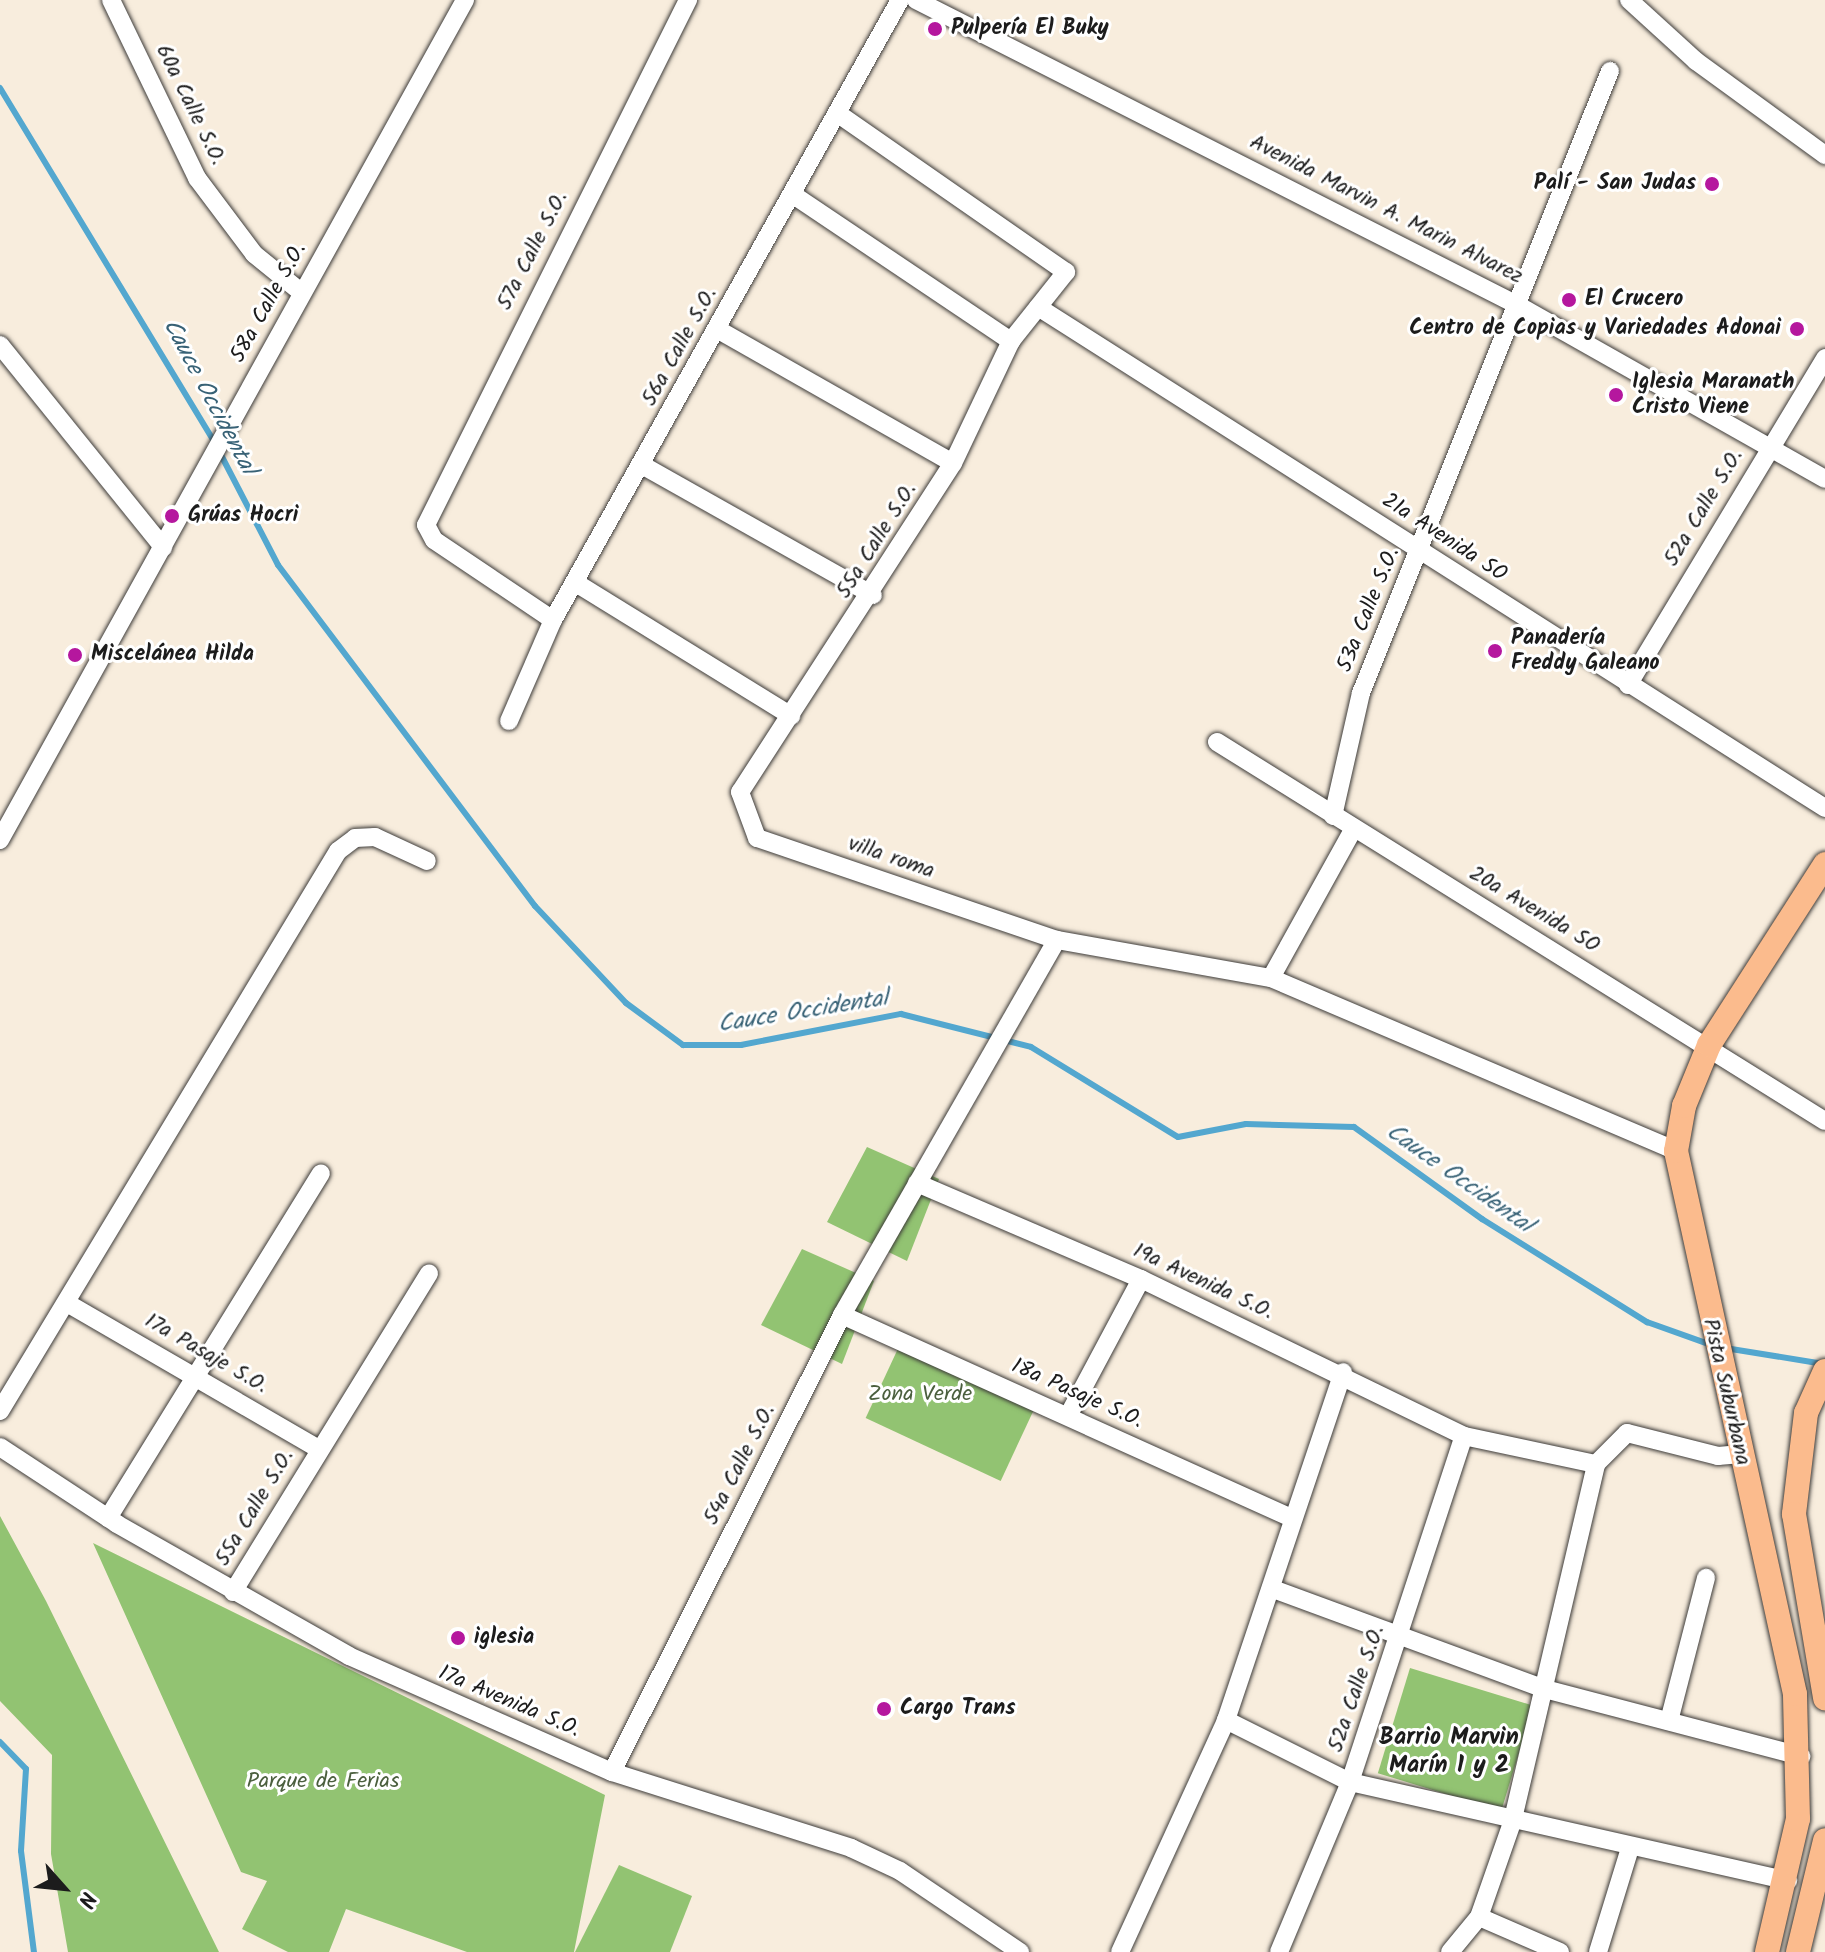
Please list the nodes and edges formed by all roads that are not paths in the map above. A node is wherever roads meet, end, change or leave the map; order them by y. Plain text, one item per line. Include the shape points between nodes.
1 (111, 0) edge
2 (465, 0) edge
3 (688, 0) edge
4 (900, 0) edge
5 (916, 0) edge
6 (1629, 0) edge
7 (1610, 71) dead end
8 (837, 113) junction
9 (1825, 155) edge
10 (792, 194) junction
11 (302, 293) junction
12 (1038, 307) junction
13 (1521, 307) junction
14 (717, 329) junction
15 (1011, 341) junction
16 (0, 345) edge
17 (1825, 358) edge
18 (1769, 445) junction
19 (953, 463) junction
20 (642, 465) junction
21 (1825, 479) edge
22 (163, 547) junction
23 (1419, 551) junction
24 (576, 583) junction
25 (873, 595) junction
26 (553, 620) junction
27 (1628, 685) junction
28 (791, 716) junction
29 (509, 721) dead end
30 (1217, 742) dead end
31 (740, 792) joint
32 (1825, 808) edge
33 (1333, 816) junction
34 (1354, 828) junction
35 (0, 840) edge
36 (427, 861) dead end
37 (1825, 864) edge
38 (1057, 940) junction
39 (1271, 978) junction
40 (1709, 1045) junction
41 (1825, 1121) edge
42 (1676, 1151) junction
43 (321, 1173) dead end
44 (917, 1183) junction
45 (429, 1273) dead end
46 (1141, 1279) junction
47 (67, 1303) junction
48 (842, 1315) junction
49 (1825, 1371) edge
50 (1343, 1372) junction
51 (195, 1374) junction
52 (0, 1411) edge
53 (1068, 1416) junction
54 (1464, 1436) junction
55 (0, 1447) edge
56 (319, 1449) junction
57 (1741, 1454) junction
58 (1596, 1464) junction
59 (108, 1518) junction
60 (1291, 1518) junction
61 (1706, 1578) dead end
62 (1273, 1589) junction
63 (233, 1592) junction
64 (1401, 1639) junction
65 (1545, 1689) junction
66 (1825, 1698) edge
67 (1226, 1720) junction
68 (1669, 1721) junction
69 (1801, 1756) junction
70 (612, 1772) junction
71 (1350, 1782) junction
72 (1512, 1823) junction
73 (1825, 1840) edge
74 (1630, 1848) junction
75 (1788, 1881) junction
76 (1479, 1917) junction
77 (1020, 1952) edge
78 (1120, 1952) edge
79 (1279, 1952) edge
80 (1450, 1952) edge
81 (1560, 1952) edge
82 (1598, 1952) edge
83 (1767, 1952) edge
84 (1798, 1952) edge

1 - 11 street, 60a Calle S.O. via 197,178 254,254
2 - 11 street, 58a Calle S.O.
3 - 26 street, 57a Calle S.O. via 426,525 434,540
4 - 8 street, 56a Calle S.O.
5 - 13 street, Avenida Marvin A. Marin Alvarez
6 - 9 street via 1696,61
7 - 13 street, 53a Calle S.O.
8 - 10 street, 56a Calle S.O.
8 - 12 street, 55a Calle S.O. via 1066,272
10 - 14 street, 56a Calle S.O.
10 - 15 street
11 - 22 street, 58a Calle S.O.
12 - 15 street, 55a Calle S.O.
12 - 23 street, 21a Avenida SO
13 - 18 street, Avenida Marvin A. Marin Alvarez
13 - 23 street, 53a Calle S.O.
14 - 19 street
14 - 20 street, 56a Calle S.O.
15 - 19 street, 55a Calle S.O.
16 - 22 street
17 - 18 street, 52a Calle S.O.
18 - 21 street, Avenida Marvin A. Marin Alvarez
18 - 27 street, 52a Calle S.O.
19 - 25 street, 55a Calle S.O.
20 - 24 street, 56a Calle S.O.
20 - 25 street
22 - 35 street, 58a Calle S.O.
23 - 27 street, 21a Avenida SO
23 - 33 street, 53a Calle S.O. via 1361,693
24 - 26 street, 56a Calle S.O.
24 - 28 street
25 - 28 street, 55a Calle S.O.
26 - 29 street, 56a Calle S.O.
27 - 32 street, 21a Avenida SO
28 - 31 street, 55a Calle S.O.
30 - 33 street, 20a Avenida SO
31 - 38 street, villa roma via 757,838
33 - 34 street, 20a Avenida SO
34 - 39 street
34 - 40 street, 20a Avenida SO
36 - 47 street via 375,837 355,838 338,851
37 - 40 main road, Pista Suburbana
38 - 39 street, villa roma
38 - 44 street
39 - 42 street, villa roma
40 - 41 street, 20a Avenida SO
40 - 42 main road, Pista Suburbana via 1684,1106
42 - 57 main road, Pista Suburbana
43 - 51 street
44 - 46 street, 19a Avenida S.O.
44 - 48 street, 54a Calle S.O.
45 - 56 street, 55a Calle S.O.
46 - 50 street, 19a Avenida S.O.
46 - 53 street
47 - 51 street, 17a Pasaje S.O.
47 - 52 street
48 - 53 street, 18a Pasaje S.O.
48 - 70 street, 54a Calle S.O.
49 - 66 main road via 1806,1413 1794,1514
50 - 54 street, 19a Avenida S.O.
50 - 60 street
51 - 56 street, 17a Pasaje S.O.
51 - 59 street
53 - 60 street, 18a Pasaje S.O.
54 - 58 street, 19a Avenida S.O.
54 - 64 street, 52a Calle S.O.
55 - 59 street, 17a Avenida S.O.
56 - 63 street, 55a Calle S.O.
57 - 58 street via 1718,1456 1627,1433
57 - 69 main road, Pista Suburbana via 1795,1694
58 - 65 street
59 - 63 street, 17a Avenida S.O.
60 - 62 street
61 - 68 street
62 - 64 street
62 - 67 street
63 - 70 street, 17a Avenida S.O. via 463,1712
64 - 65 street
64 - 71 street, 52a Calle S.O.
65 - 68 street
65 - 72 street
67 - 71 street
67 - 78 street
68 - 69 street
69 - 75 main road, Pista Suburbana
70 - 77 street, 17a Avenida S.O. via 851,1848 900,1871
71 - 72 street
71 - 79 street, 52a Calle S.O.
72 - 74 street
72 - 76 street
73 - 84 main road
74 - 75 street
74 - 82 street
75 - 83 main road, Pista Suburbana
76 - 80 street
76 - 81 street

